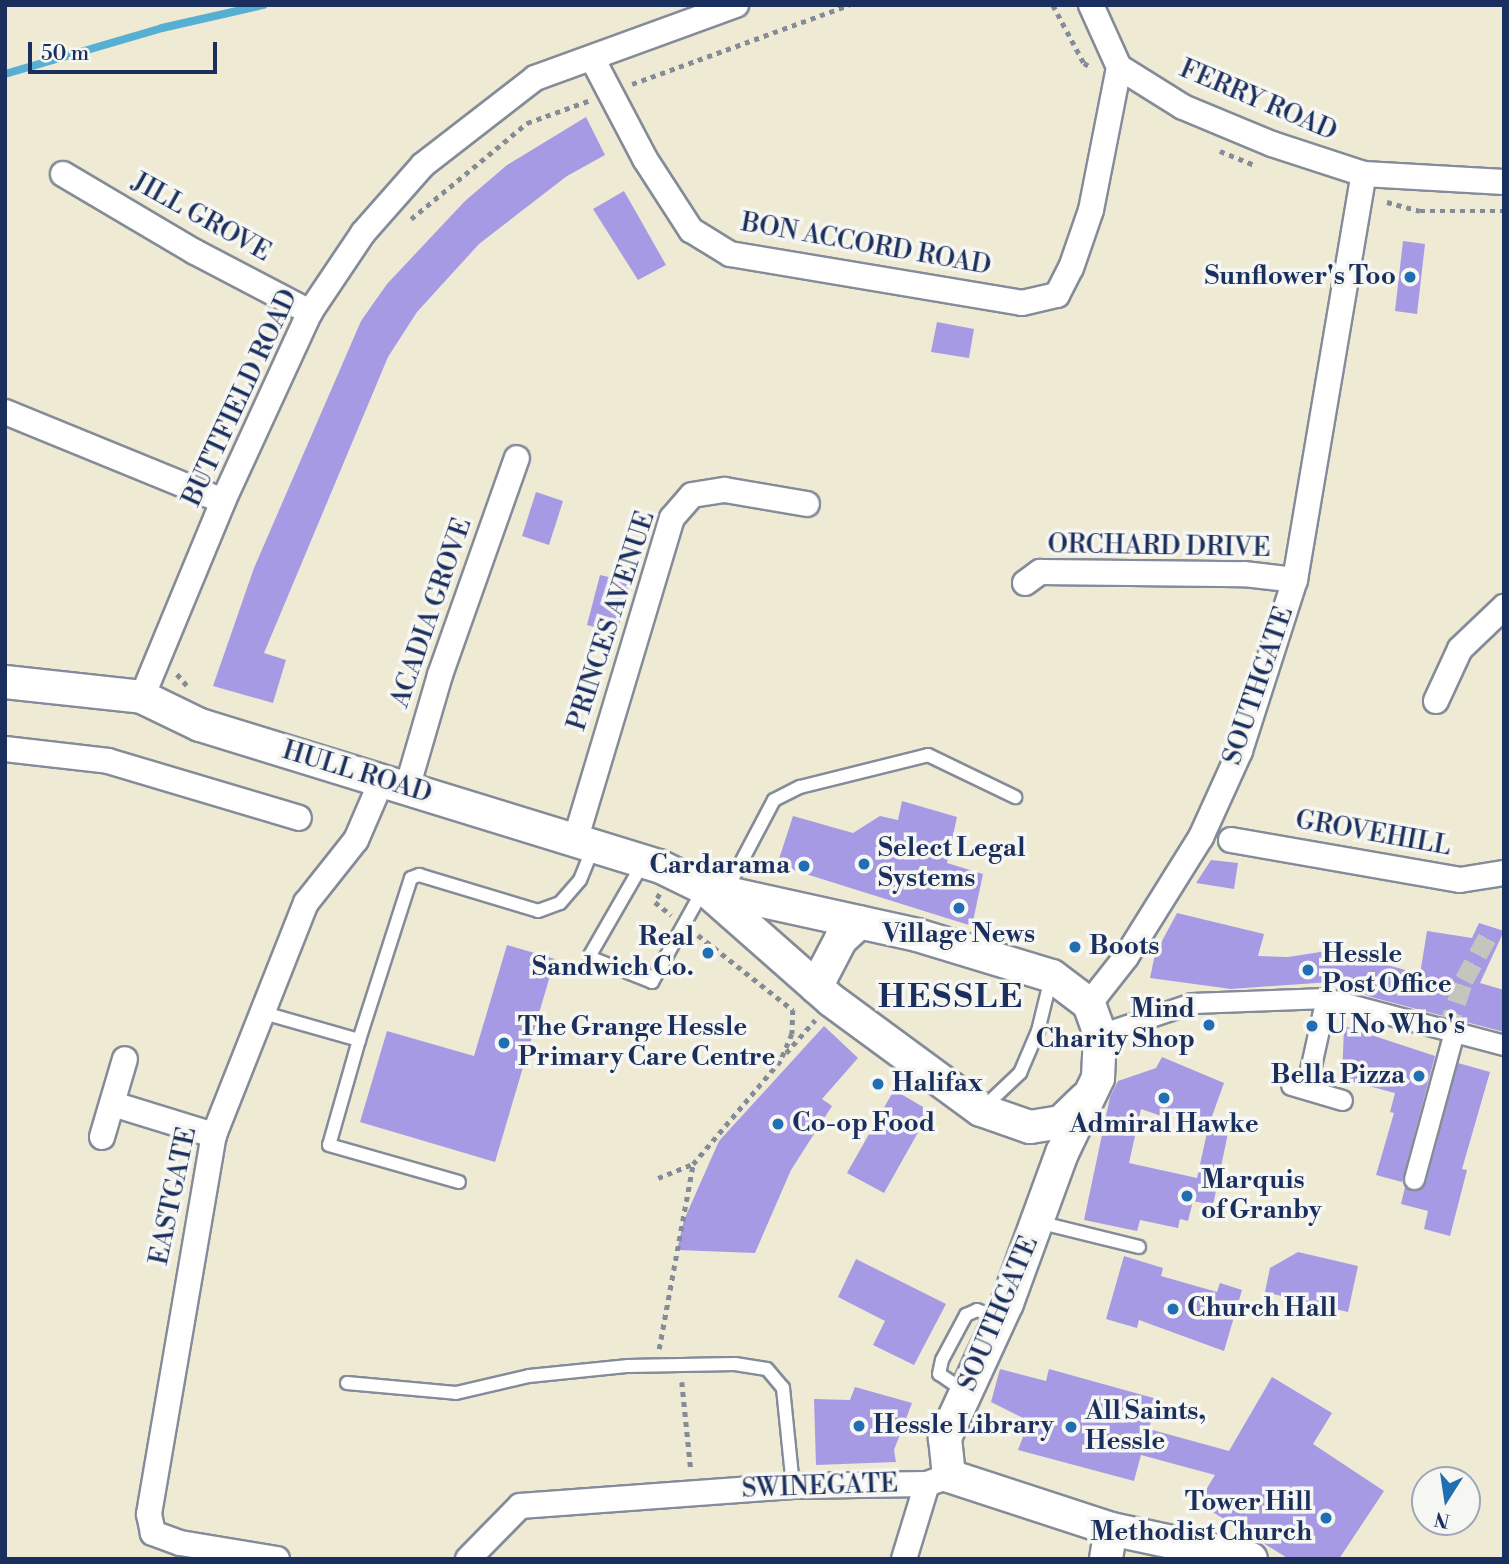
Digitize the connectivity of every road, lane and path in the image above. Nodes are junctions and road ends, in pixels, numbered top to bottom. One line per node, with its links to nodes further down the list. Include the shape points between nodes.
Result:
1 (736, 5): 3 (street, BUTTFIELD ROAD)
2 (1091, 5): 4 (street)
3 (592, 58): 4 (street, BON ACCORD ROAD, via 645,159 691,230 730,254 1022,303 1057,295 1091,210); 8 (street, BUTTFIELD ROAD, via 536,78 423,165 363,233)
4 (1119, 67): 6 (street, FERRY ROAD, via 1183,107 1272,144)
5 (63, 174): 8 (street, JILL GROVE, via 195,252)
6 (1364, 174): 7 (street, FERRY ROAD); 13 (street, SOUTHGATE)
7 (1504, 182)
8 (310, 312): 11 (street, BUTTFIELD ROAD)
9 (5, 412): 11 (street)
10 (517, 458): 20 (street, ACADIA GROVE, via 440,675)
11 (223, 501): 17 (street, BUTTFIELD ROAD)
12 (807, 504): 24 (street, PRINCES AVENUE, via 725,490 692,495 672,518)
13 (1295, 580): 14 (street, ORCHARD DRIVE, via 1244,574 1040,572); 32 (street, SOUTHGATE, via 1240,751 1201,837 1126,957)
14 (1025, 583)
15 (1504, 607): 18 (street, via 1460,649)
16 (5, 682): 17 (street, HULL ROAD)
17 (142, 696): 20 (street, HULL ROAD, via 200,725)
18 (1436, 701)
19 (5, 749): 22 (street, via 107,761)
20 (395, 784): 24 (street, HULL ROAD); 33 (street, EASTGATE, via 306,903)
21 (1015, 797): 27 (lane, via 928,755 800,787 774,800)
22 (299, 818)
23 (1231, 841): 26 (street, GROVEHILL, via 1461,880)
24 (584, 844): 25 (street, HULL ROAD); 36 (lane, via 580,880 559,904 538,911 419,874 411,878)
25 (643, 862): 27 (street, HULL ROAD); 27 (lane, via 589,957 652,982)
26 (1504, 873)
27 (715, 889): 28 (street); 30 (street)
28 (860, 922): 29 (street, via 1007,959); 30 (street, via 841,939)
29 (1052, 976): 32 (street); 42 (lane, via 1038,1031 1020,1073)
30 (824, 993): 42 (street); 47 (path, via 781,1060)
31 (1326, 998): 34 (street); 35 (street, via 1192,1003); 40 (street, via 1299,1087)
32 (1088, 1004): 35 (street, SOUTHGATE)
33 (264, 1013): 36 (lane); 44 (street, EASTGATE)
34 (1454, 1032): 37 (street); 49 (street)
35 (1100, 1034): 39 (street, SOUTHGATE, via 1098,1078)
36 (359, 1040): 50 (lane, via 329,1145)
37 (1504, 1045)
38 (125, 1059): 41 (street)
39 (1091, 1093): 43 (street, via 1061,1122); 46 (street, SOUTHGATE)
40 (1342, 1100)
41 (113, 1104): 44 (street); 45 (street)
42 (981, 1110): 43 (street)
43 (1030, 1127): 46 (street)
44 (214, 1135): 59 (street, EASTGATE, via 149,1514 153,1533 180,1543)
45 (102, 1137)
46 (1062, 1153): 51 (street, SOUTHGATE)
47 (693, 1164): 48 (path); 53 (path)
48 (658, 1178)
49 (1414, 1179)
50 (459, 1182)
51 (1038, 1222): 52 (lane); 55 (street, SOUTHGATE, via 945,1438)
52 (1139, 1247)
53 (658, 1365): 54 (lane, via 529,1376 456,1393); 56 (lane, via 767,1369 783,1388); 57 (path, via 657,1381 682,1381)
54 (347, 1383)
55 (938, 1480): 56 (street, SWINEGATE); 58 (street, SWINEGATE); 61 (street)
56 (793, 1486): 57 (street, SWINEGATE)
57 (693, 1492): 60 (street, SWINEGATE, via 520,1506)
58 (1109, 1544): 62 (street, SWINEGATE)
59 (276, 1559)
60 (468, 1559)
61 (904, 1559)
62 (1251, 1559)

